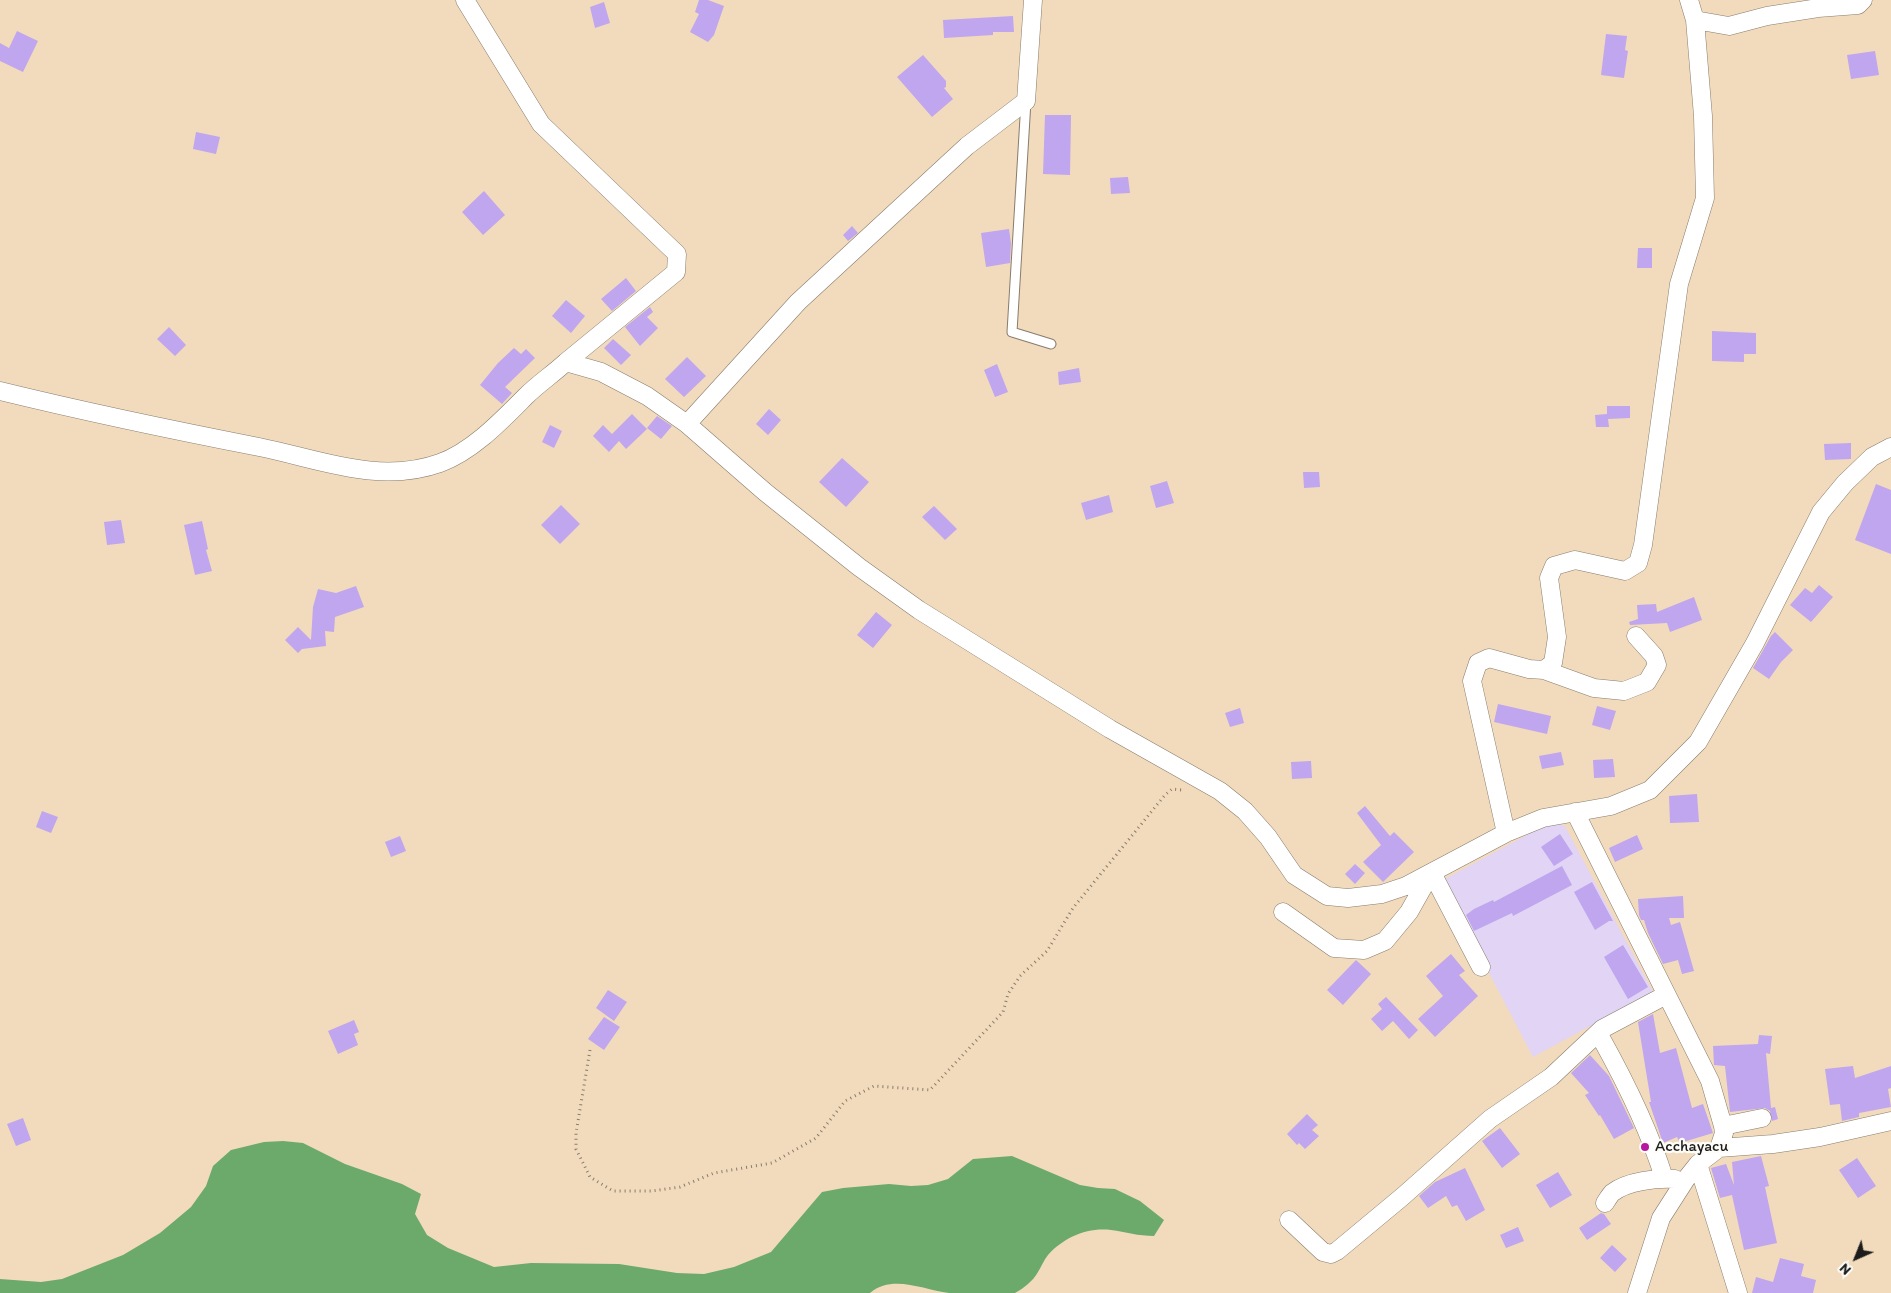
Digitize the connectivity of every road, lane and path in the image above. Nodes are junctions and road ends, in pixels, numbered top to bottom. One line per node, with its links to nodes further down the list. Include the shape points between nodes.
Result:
1 (466, 0): 8 (street, via 541,124 677,254 676,272)
2 (1033, 0): 6 (street)
3 (1689, 0): 5 (street)
4 (1863, 0): 5 (street, via 1858,5 1768,16 1729,26)
5 (1695, 20): 13 (street, via 1703,116 1705,198 1679,284 1643,545 1638,562 1625,571 1575,560 1554,566 1548,578 1557,637 1553,663)
6 (1026, 101): 7 (lane, via 1012,332); 10 (street, via 967,146 798,302)
7 (1051, 344)
8 (566, 362): 9 (street, via 488,433 461,452 441,463 405,472 336,467); 10 (street, via 602,372 647,396)
9 (0, 391)
10 (687, 424): 17 (street, via 765,492 919,610 1110,729 1220,791 1245,810 1294,875 1327,896 1348,898 1382,894)
11 (1891, 447): 15 (street, via 1872,457 1844,483 1821,512 1755,643 1698,742 1650,790 1611,806)
12 (1636, 636): 13 (street, via 1654,656 1657,665 1647,682 1624,691 1594,688)
13 (1544, 670): 16 (street, via 1489,658 1478,664 1472,681)
14 (1186, 791): 22 (path, via 1172,789 1164,794 1074,908 1047,951 1020,976 1008,994 1002,1012 930,1090 874,1086 845,1101 816,1138 772,1162 714,1173 680,1186 652,1191 613,1191 590,1177 576,1149)
15 (1576, 812): 16 (street, via 1543,818); 20 (street)
16 (1506, 833): 17 (street)
17 (1432, 873): 18 (street, via 1409,912 1385,941 1364,950 1334,948); 19 (street)
18 (1283, 912)
19 (1481, 968)
20 (1666, 995): 25 (street, via 1710,1081); 31 (street, via 1602,1029 1551,1077 1490,1119 1337,1251 1331,1254 1323,1252)
21 (1601, 1038): 28 (street, via 1626,1083 1655,1148)
22 (590, 1050)
23 (1762, 1118): 25 (street)
24 (1891, 1121): 26 (street, via 1792,1141)
25 (1724, 1126): 26 (street)
26 (1719, 1148): 27 (street)
27 (1698, 1164): 29 (street); 33 (street)
28 (1664, 1178): 29 (street); 30 (street, via 1637,1182 1612,1193)
29 (1686, 1179): 32 (street, via 1661,1218)
30 (1605, 1203)
31 (1289, 1220)
32 (1638, 1293)
33 (1738, 1293)

